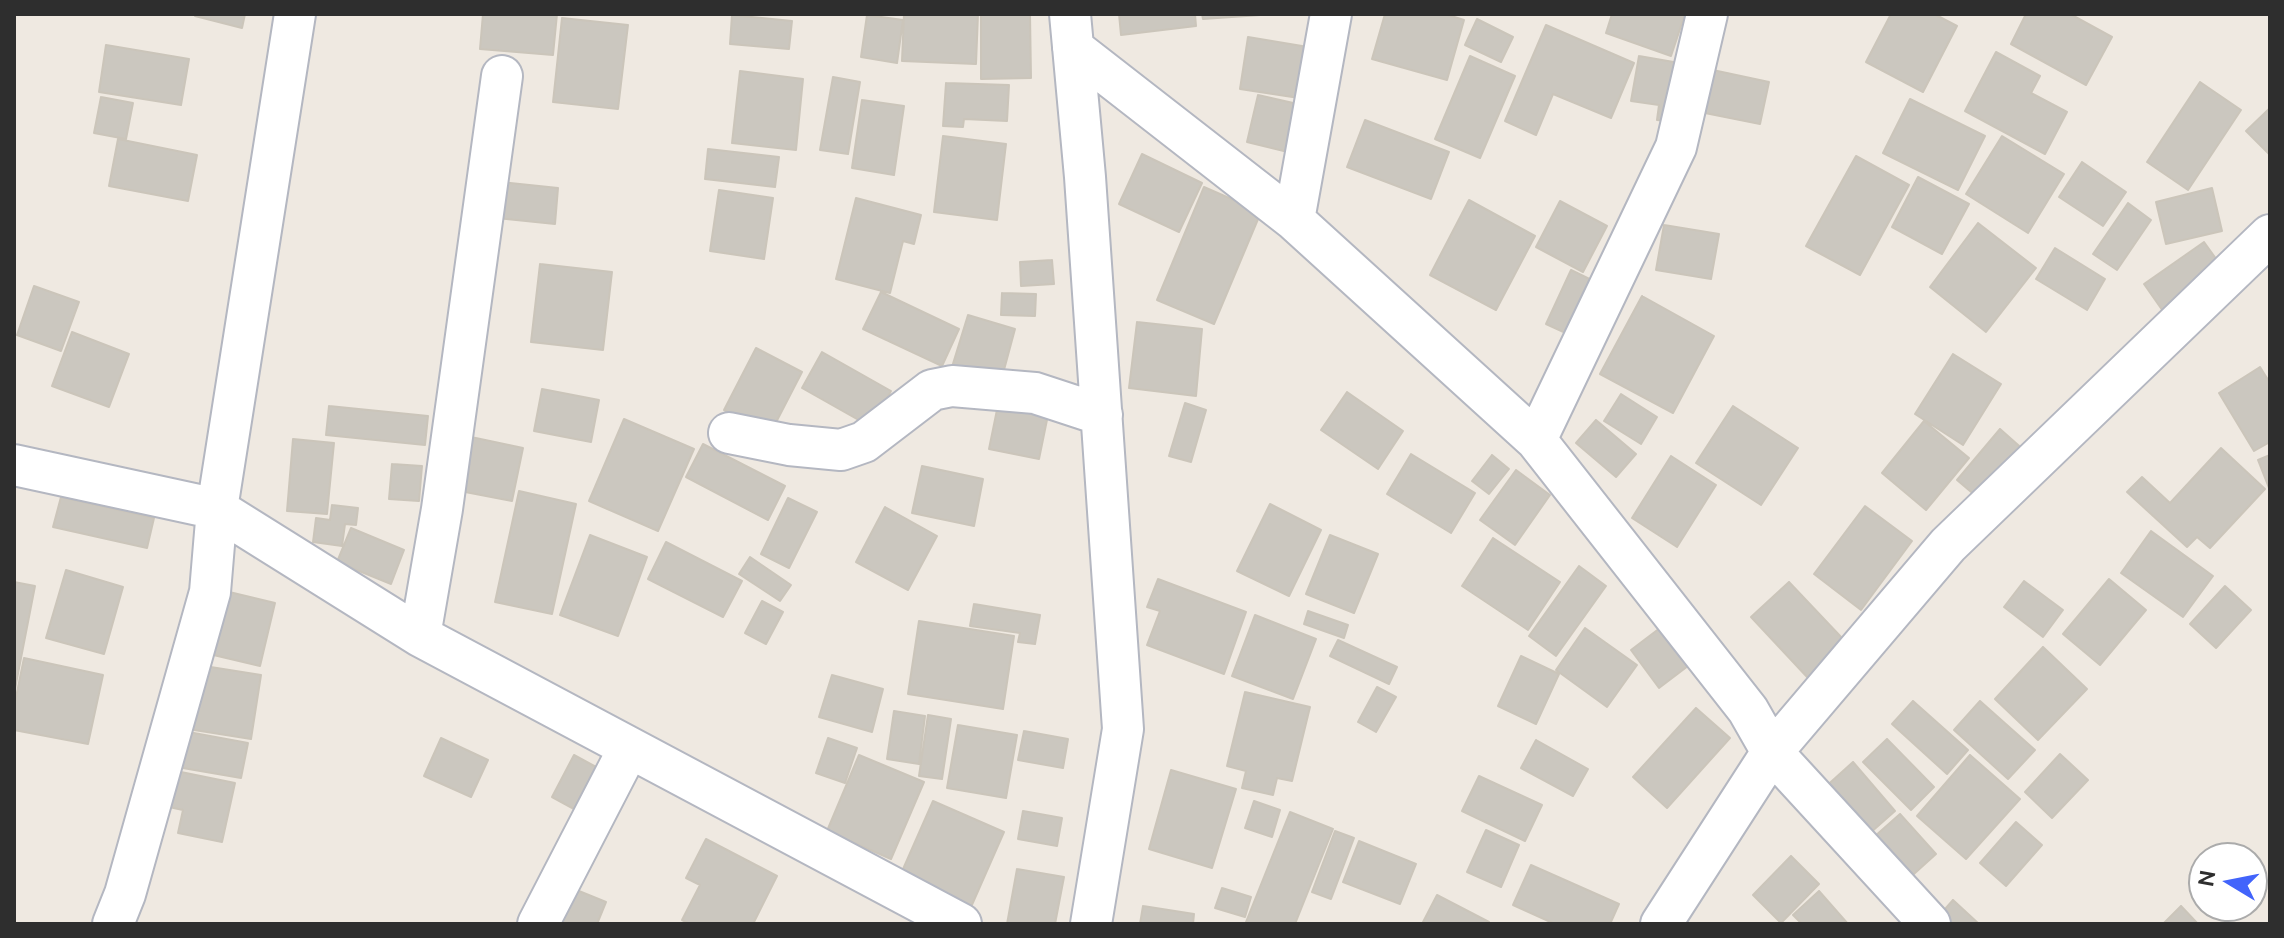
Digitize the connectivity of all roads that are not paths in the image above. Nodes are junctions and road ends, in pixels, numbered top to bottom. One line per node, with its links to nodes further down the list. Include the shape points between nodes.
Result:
1 (295, 14): 12 (street)
2 (1331, 14): 6 (street)
3 (1707, 14): 10 (street, via 1676,147)
4 (1071, 31): 6 (street); 8 (street)
5 (502, 76): 13 (street)
6 (1294, 220): 10 (street)
7 (2270, 235): 15 (street, via 1948,545)
8 (1102, 415): 9 (street, via 1035,393 952,386 932,390 864,442 841,450); 19 (street, via 1123,729)
9 (729, 433)
10 (1536, 440): 15 (street, via 1748,710)
11 (14, 465): 12 (street)
12 (217, 509): 13 (street); 16 (street, via 210,592)
13 (420, 636): 14 (street)
14 (629, 748): 17 (street); 18 (street)
15 (1772, 752): 20 (street); 21 (street)
16 (113, 924)
17 (538, 924)
18 (961, 924)
19 (1091, 924)
20 (1661, 924)
21 (1930, 924)

